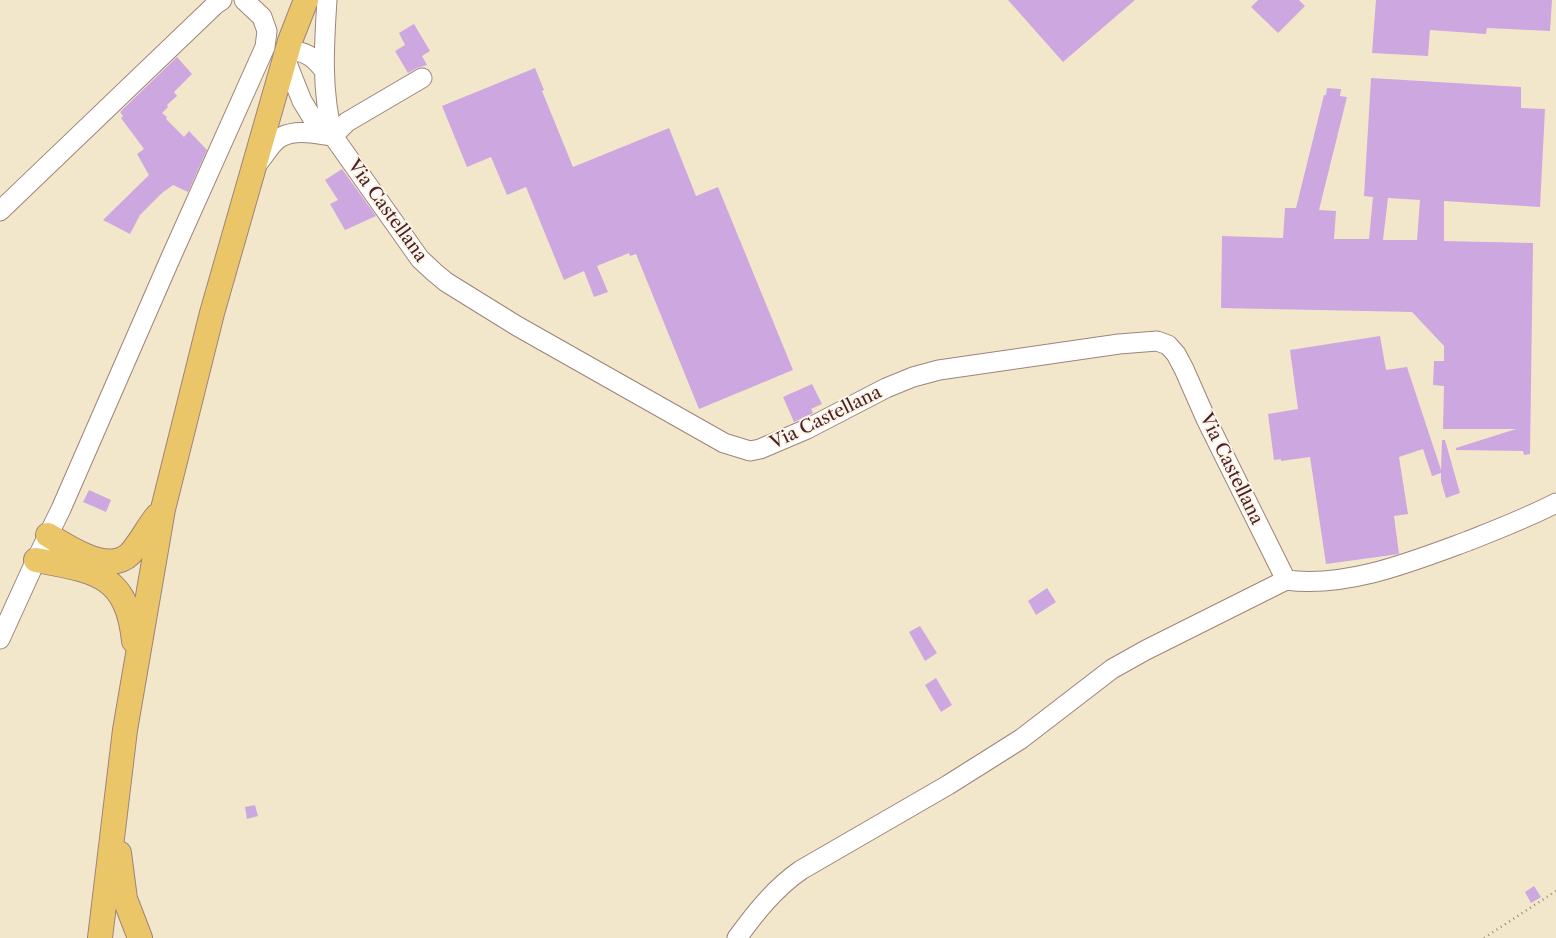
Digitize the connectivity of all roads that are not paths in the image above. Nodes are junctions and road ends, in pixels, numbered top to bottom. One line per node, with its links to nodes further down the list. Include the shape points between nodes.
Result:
1 (222, 0): 10 (street)
2 (244, 0): 13 (street, via 262,17 267,30 265,47)
3 (306, 0): 5 (main road)
4 (327, 0): 6 (street, Via Castellana)
5 (285, 58): 6 (street, via 296,51 305,53); 8 (street, Via Castellana, via 309,113); 9 (main road)
6 (323, 69): 8 (street, Via Castellana)
7 (422, 78): 8 (street, via 348,122)
8 (333, 136): 9 (street, via 306,132 281,137); 15 (street, Via Castellana, via 420,259 446,282 653,404 739,449 760,450 886,388 939,370 1119,344 1157,341 1168,345 1184,369)
9 (253, 169): 12 (main road, via 212,313)
10 (0, 211)
11 (1556, 503): 15 (street, via 1529,517 1438,552 1371,573 1321,581)
12 (163, 509): 13 (main road, via 142,540 128,556 119,560 92,559); 17 (main road)
13 (48, 535): 14 (street)
14 (36, 560): 16 (street); 17 (main road, via 97,574 116,588 128,609)
15 (1286, 580): 21 (street, via 1112,669 1021,739 801,870 775,891)
16 (0, 640)
17 (136, 660): 18 (main road)
18 (114, 809): 19 (main road); 20 (main road, via 125,899)
19 (100, 938)
20 (140, 938)
21 (737, 938)

